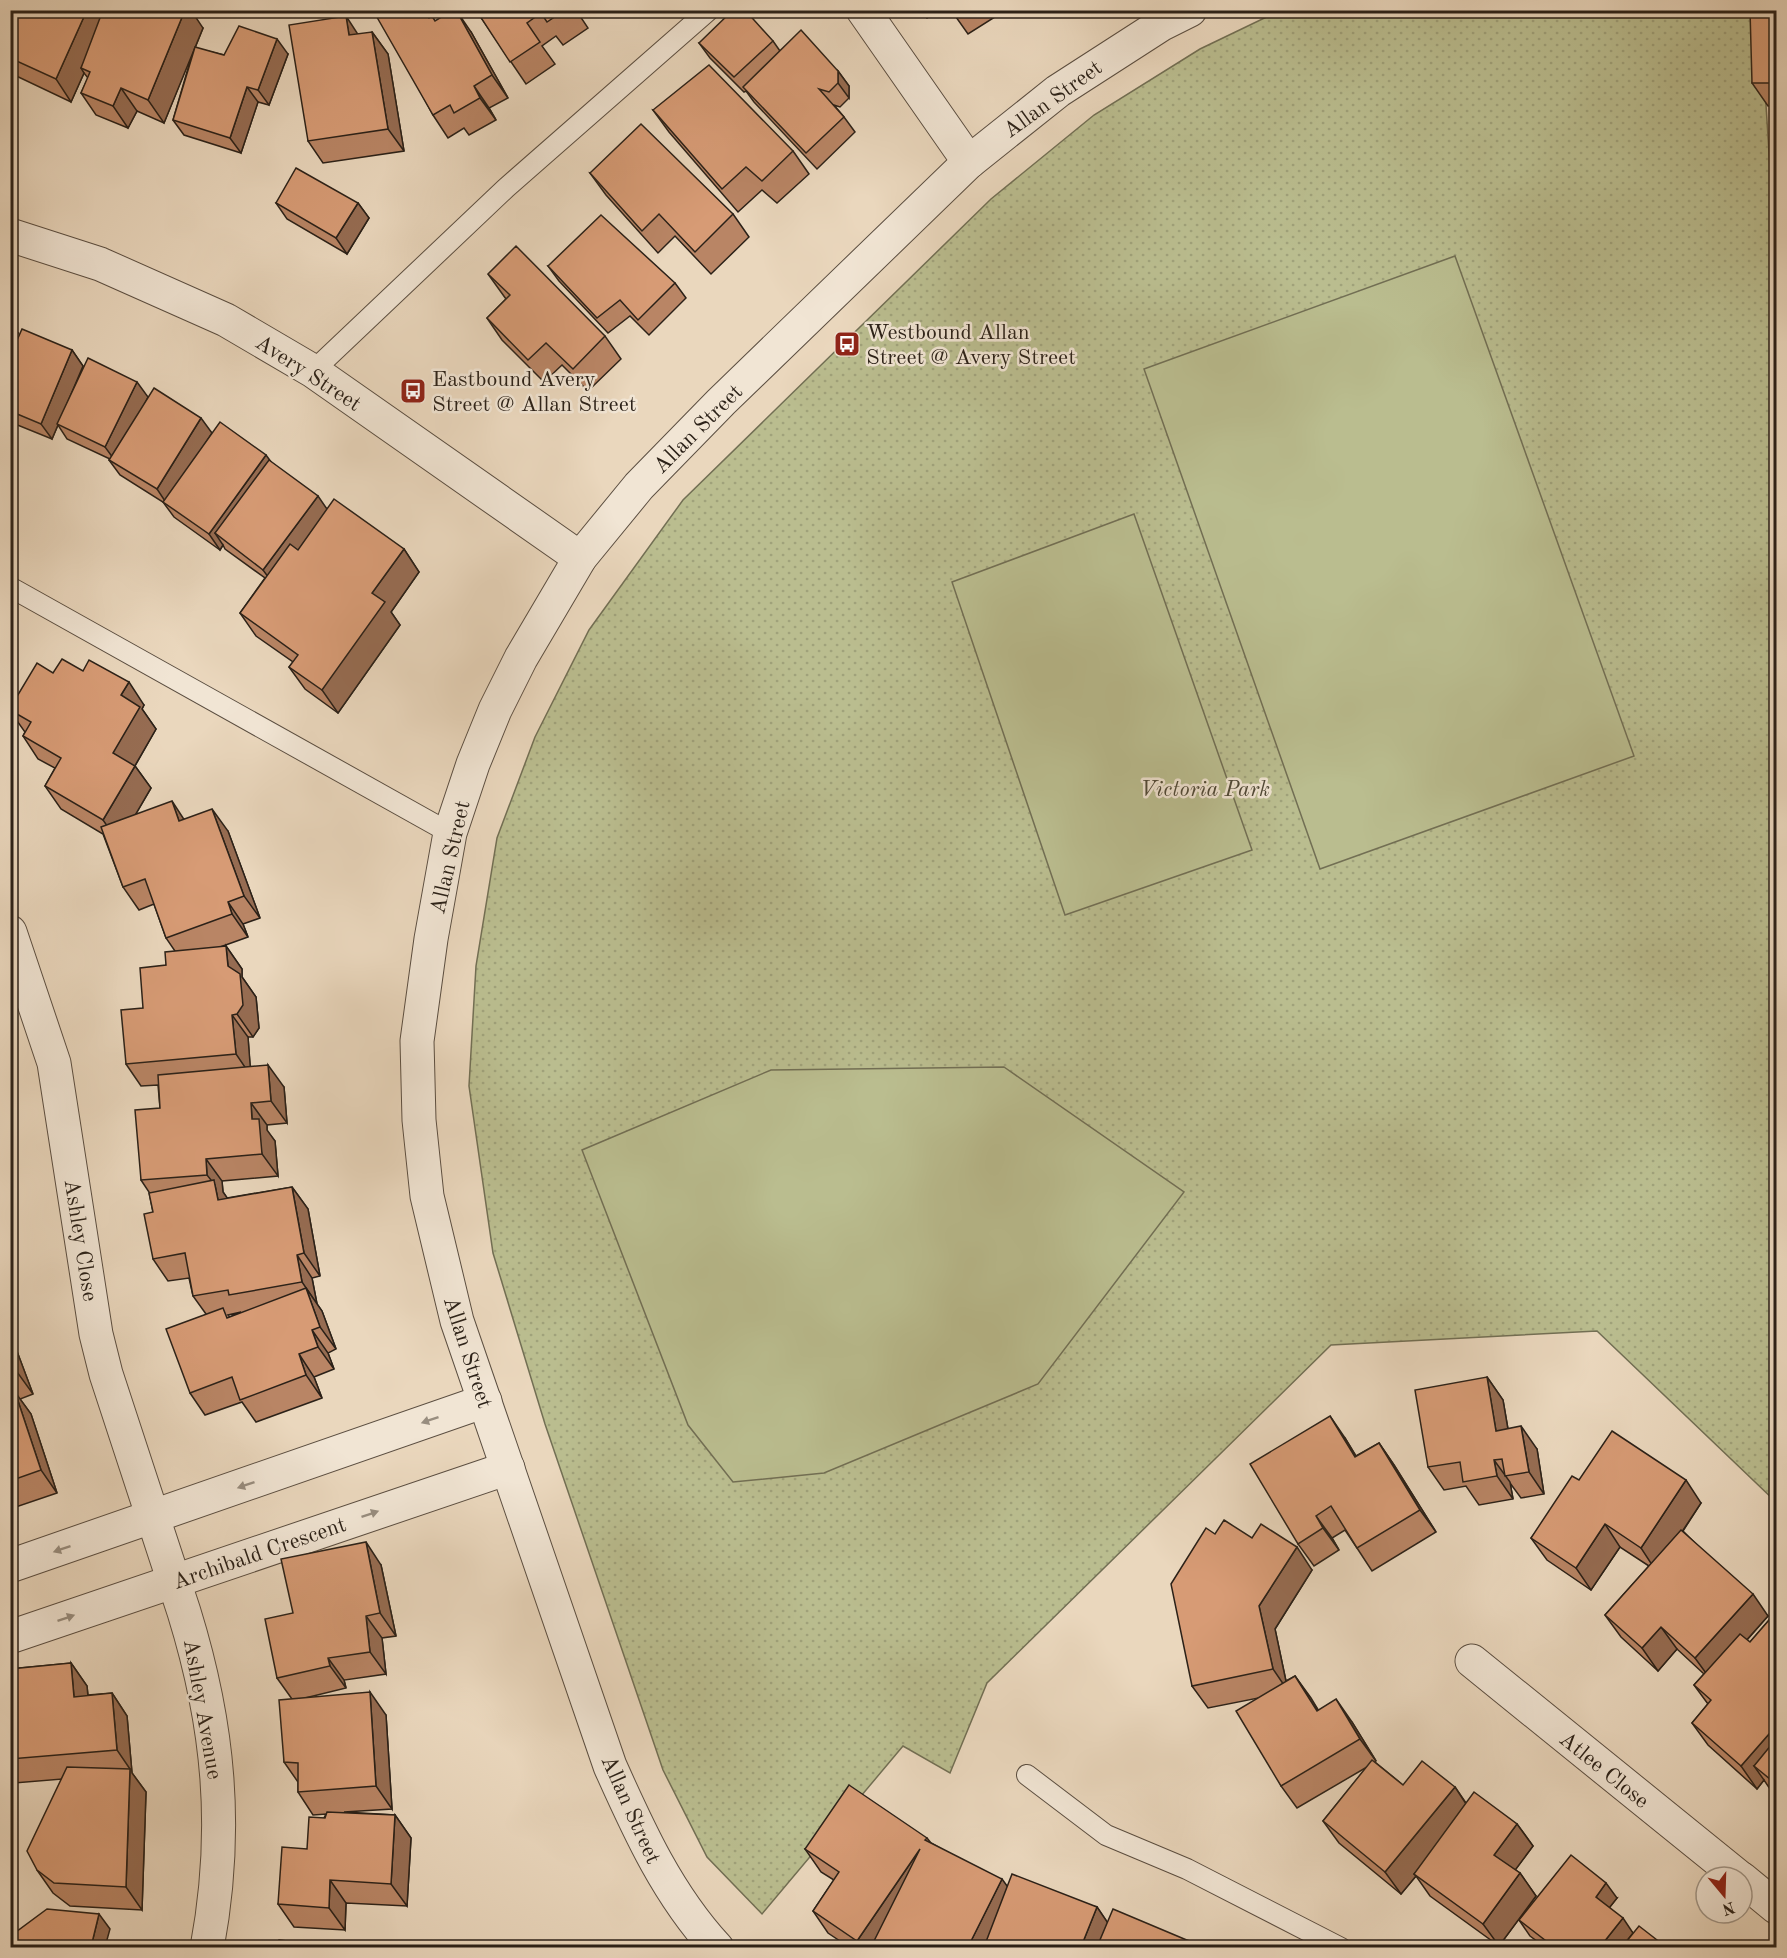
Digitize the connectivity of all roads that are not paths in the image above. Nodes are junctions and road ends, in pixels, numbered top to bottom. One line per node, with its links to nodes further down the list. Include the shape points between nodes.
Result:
1 (709, 10): 6 (lane, via 506,188)
2 (863, 10): 4 (street)
3 (1190, 10): 4 (street, Allan Street, via 1058,91)
4 (969, 162): 7 (street, Allan Street, via 712,411 639,486)
5 (10, 235): 6 (street, Avery Street, via 100,264 226,320)
6 (313, 371): 7 (street, Avery Street)
7 (580, 558): 9 (street, Allan Street, via 495,710)
8 (10, 587): 9 (lane)
9 (450, 833): 11 (street, Allan Street, via 417,1041 419,1120 427,1196 441,1259 457,1321)
10 (10, 932): 13 (street, Ashley Close, via 54,1063 96,1334)
11 (485, 1401): 12 (street, Allan Street); 13 (street, one-way to 13)
12 (508, 1468): 15 (street, Archibald Crescent, one-way to 12); 23 (street, Allan Street, via 610,1766 667,1883)
13 (157, 1532): 14 (street, one-way to 14); 15 (street, Ashley Avenue)
14 (10, 1566)
15 (174, 1581): 16 (street, Archibald Crescent, one-way to 15); 22 (street, Ashley Avenue, via 207,1698 219,1784 220,1835)
16 (10, 1637)
17 (1472, 1661): 19 (street, Atlee Close)
18 (1028, 1775): 24 (lane, via 1106,1835 1187,1869)
19 (1724, 1865)
20 (1754, 1889): 21 (street, Atlee Close)
21 (1776, 1907)
22 (207, 1947)
23 (717, 1947)
24 (1341, 1947)

